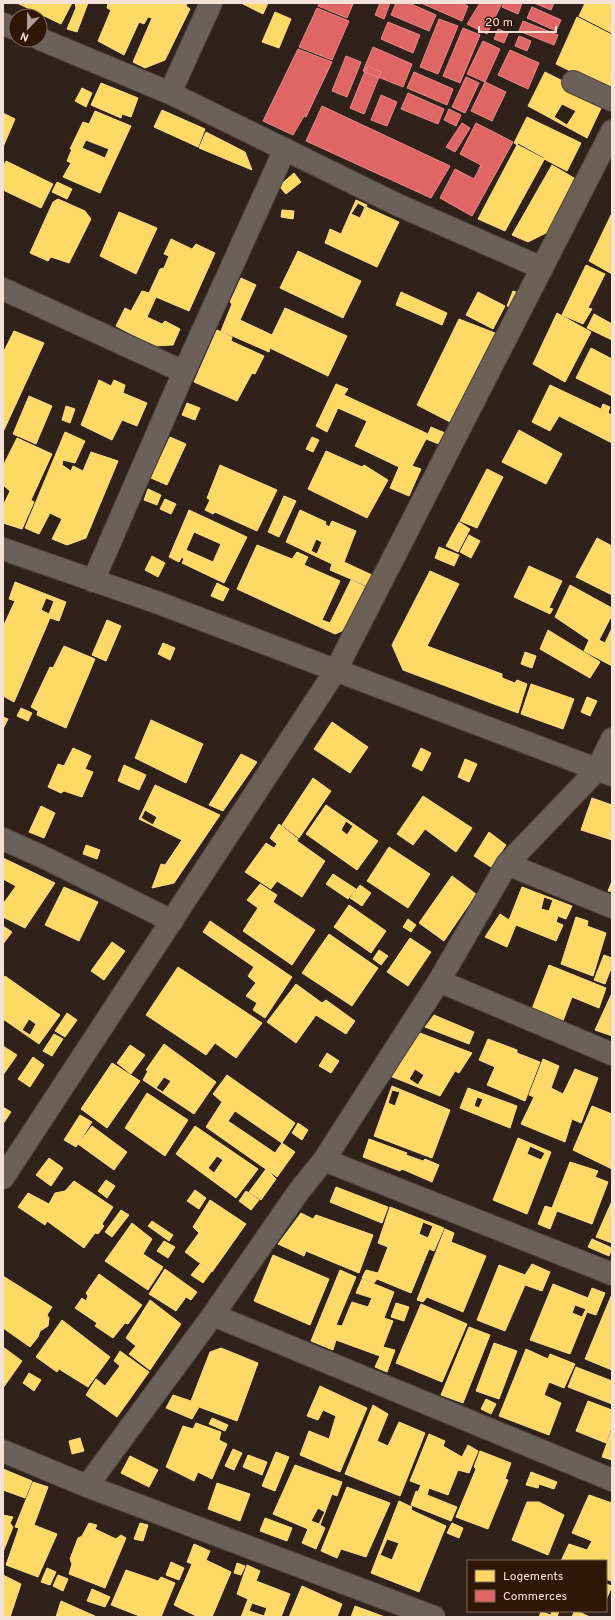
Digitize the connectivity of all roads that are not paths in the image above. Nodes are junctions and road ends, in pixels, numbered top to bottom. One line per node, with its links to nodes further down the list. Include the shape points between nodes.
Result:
1 (211, 3): 4 (street)
2 (48, 42): 4 (street)
3 (573, 82): 5 (street)
4 (170, 92): 7 (street)
5 (612, 100)
6 (612, 131): 8 (street)
7 (285, 149): 8 (street, via 398,205); 10 (street)
8 (542, 268): 13 (street)
9 (3, 289): 10 (street)
10 (184, 372): 12 (street)
11 (3, 549): 12 (street)
12 (93, 581): 13 (street)
13 (336, 670): 15 (street); 19 (street)
14 (612, 739): 15 (street)
15 (605, 772): 17 (street)
16 (3, 839): 19 (street)
17 (507, 864): 18 (street); 20 (street)
18 (612, 907)
19 (172, 921): 23 (street)
20 (438, 981): 21 (street); 22 (street)
21 (612, 1054)
22 (324, 1160): 24 (street); 25 (street, via 298,1192)
23 (3, 1178)
24 (612, 1274)
25 (212, 1315): 27 (street); 28 (street)
26 (3, 1452): 28 (street)
27 (612, 1480)
28 (87, 1486): 29 (street)
29 (434, 1617)

